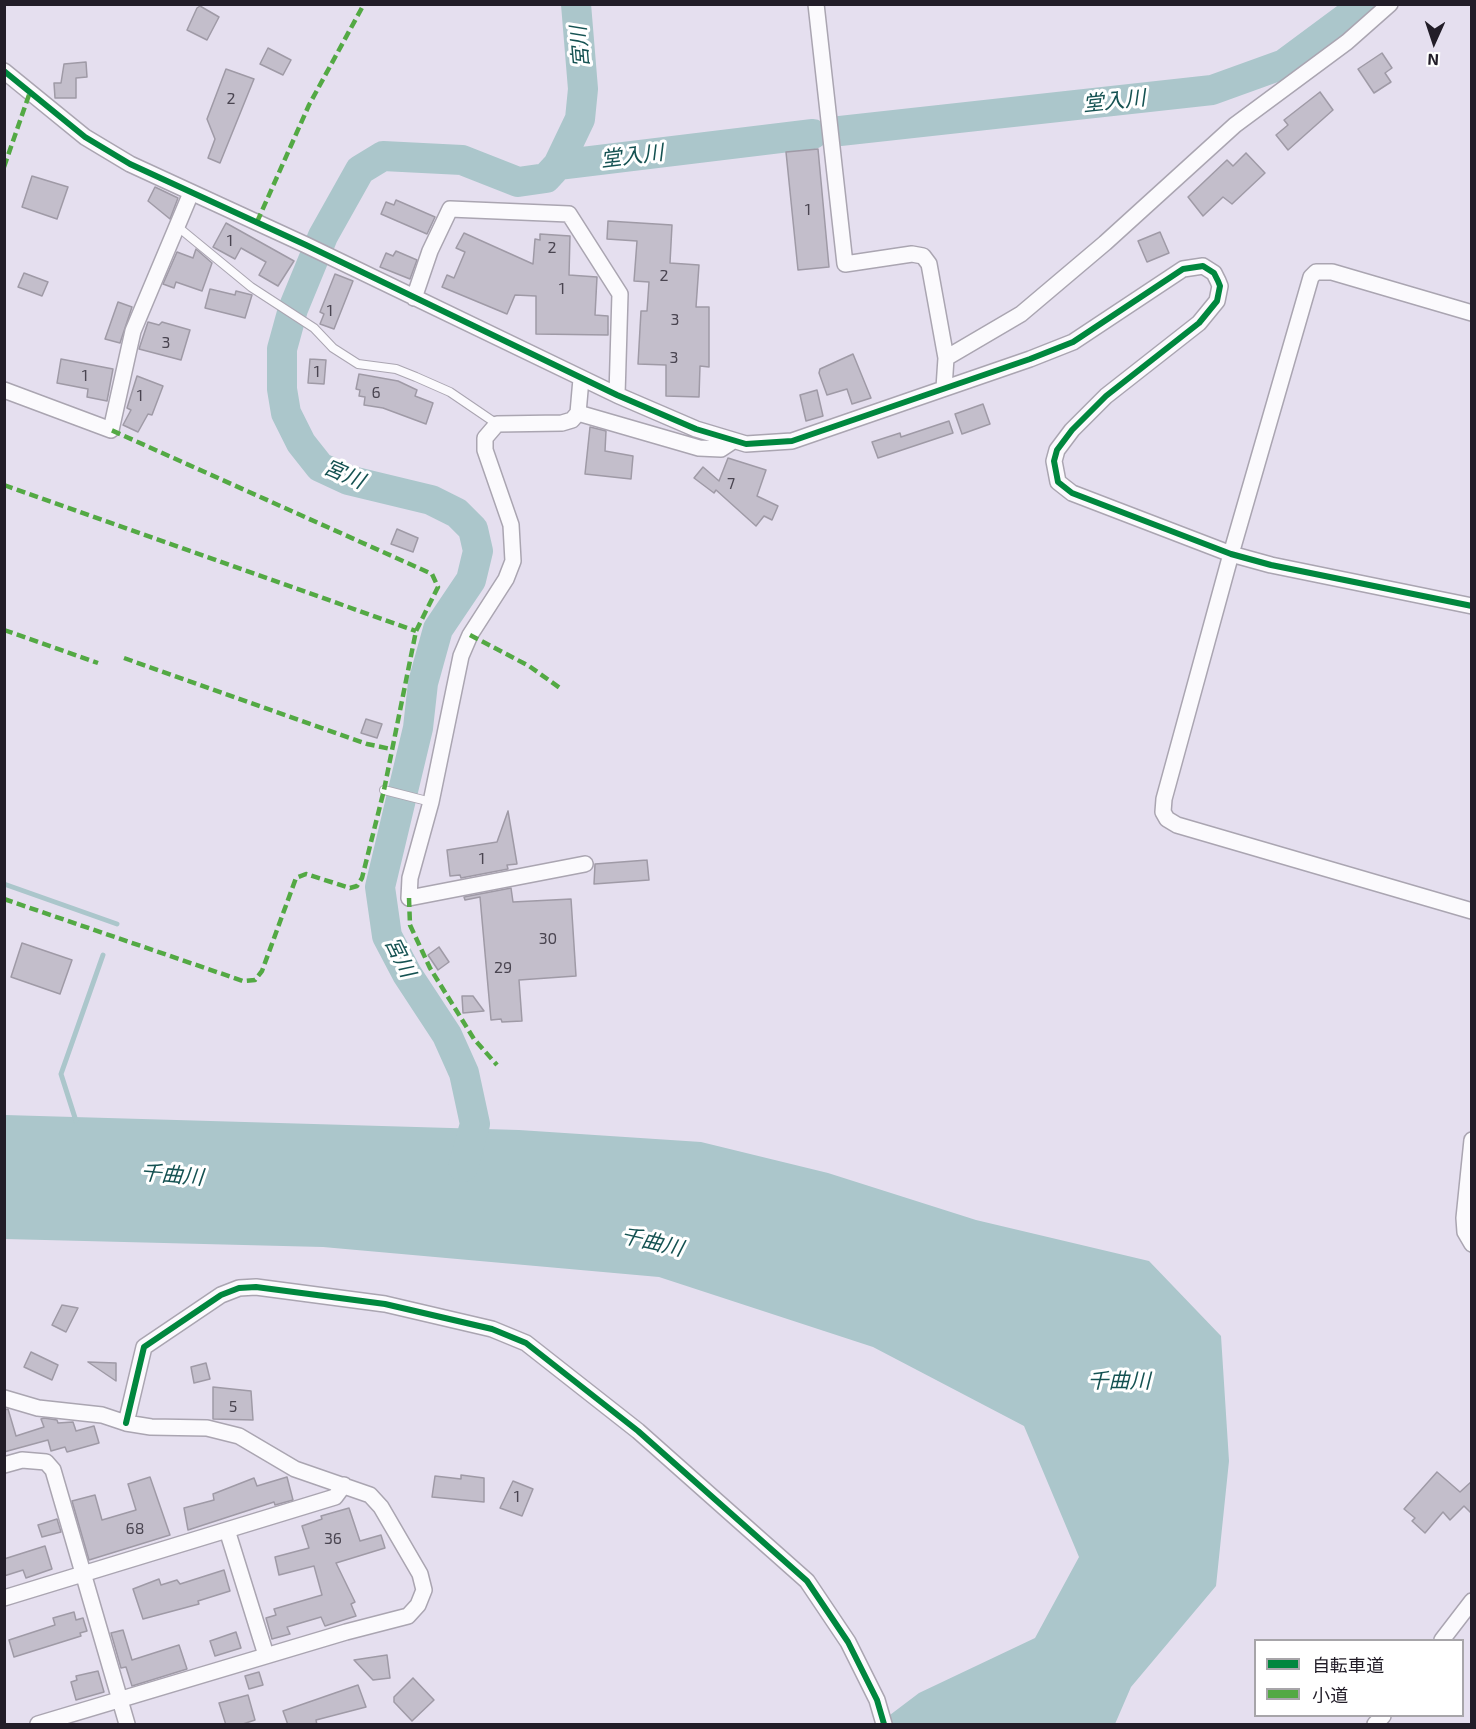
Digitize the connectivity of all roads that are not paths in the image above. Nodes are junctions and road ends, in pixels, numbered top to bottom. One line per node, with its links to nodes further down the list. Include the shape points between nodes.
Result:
1 (816, 4): 8 (street, via 845,264 912,254 923,256 929,264)
2 (1390, 4): 8 (street, via 1347,42 1235,125 1021,314)
3 (4, 71): 4 (street, via 85,137 129,164)
4 (191, 193): 5 (street); 6 (street)
5 (178, 227): 11 (street, via 133,331 111,430); 14 (lane, via 358,364 396,369 416,377 450,392)
6 (414, 298): 9 (street); 12 (street, via 450,209 568,214 620,294)
7 (1472, 313): 16 (street, via 1332,272 1316,272 1307,288)
8 (946, 358): 10 (street)
9 (581, 379): 12 (street); 13 (street)
10 (944, 388): 15 (street, via 792,441); 16 (street, via 1073,342 1183,269 1209,269 1220,286 1217,301 1199,322 1088,412 1057,450 1054,473 1058,482 1072,493)
11 (4, 390)
12 (617, 395): 15 (street)
13 (578, 413): 14 (street, via 562,423); 15 (street, via 699,448 721,449)
14 (497, 424): 19 (street, via 485,438 485,450 511,525 513,561 460,656)
15 (733, 441)
16 (1231, 554): 17 (street); 21 (street, via 1164,799 1167,819)
17 (1472, 606)
18 (387, 791): 19 (lane)
19 (431, 802): 20 (street, via 410,878 409,898)
20 (585, 864)
21 (1472, 911)
22 (1472, 1140): 23 (street, via 1464,1218 1465,1232)
23 (1472, 1244)
24 (4, 1398): 25 (street, via 38,1408 102,1415)
25 (126, 1423): 27 (street, via 207,1428 239,1436 295,1469); 37 (street, via 144,1347 221,1295 239,1288 385,1304 492,1329 526,1343 638,1431 807,1581 848,1642 877,1700)
26 (4, 1465): 29 (street, via 22,1460 46,1462 52,1470)
27 (344, 1485): 28 (street, via 335,1497); 33 (street, via 370,1495 381,1507 420,1574 424,1590 418,1605 408,1616)
28 (227, 1530): 29 (street); 33 (street)
29 (83, 1574): 30 (street); 34 (street)
30 (4, 1598)
31 (1472, 1601): 32 (street)
32 (1444, 1639)
33 (266, 1655): 34 (street)
34 (120, 1700): 35 (street); 36 (street)
35 (38, 1725)
36 (127, 1725)
37 (884, 1725)

